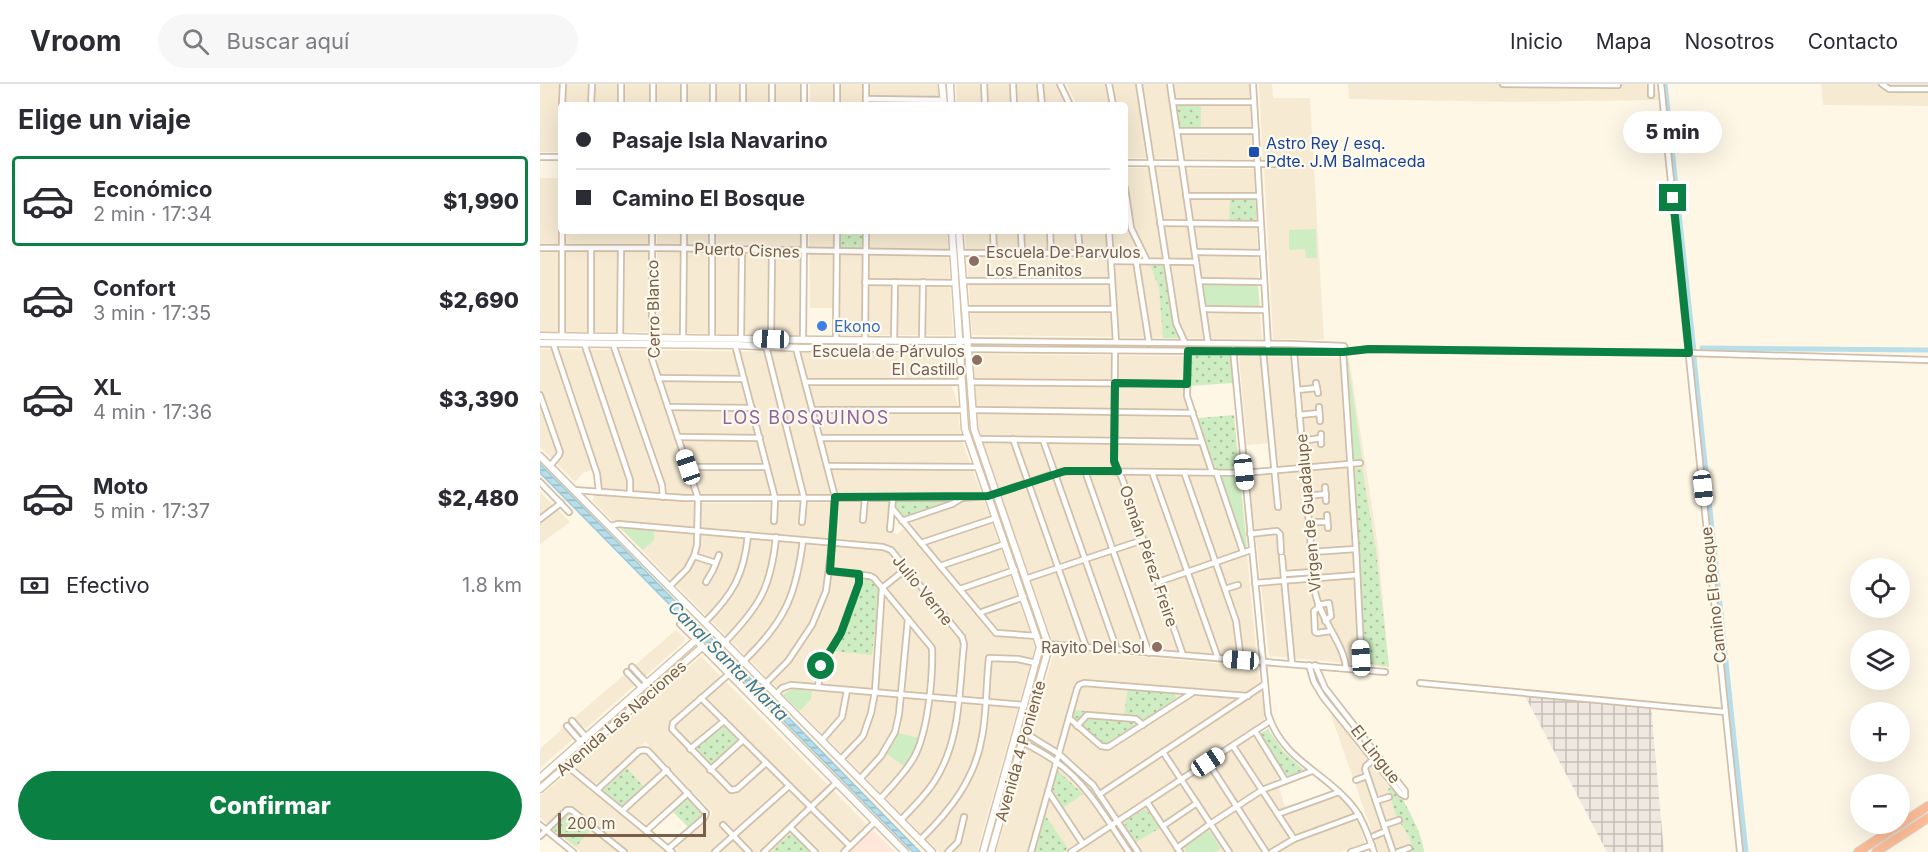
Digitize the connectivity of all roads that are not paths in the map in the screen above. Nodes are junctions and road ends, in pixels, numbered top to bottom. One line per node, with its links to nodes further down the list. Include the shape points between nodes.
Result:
1 (563, 84): 31 (street)
2 (592, 84): 32 (street)
3 (621, 84): 33 (street)
4 (653, 84): 34 (street)
5 (684, 84): 35 (street)
6 (713, 84): 36 (street)
7 (743, 84): 37 (street)
8 (772, 84): 38 (street)
9 (804, 84): 39 (street)
10 (837, 84): 40 (street)
11 (866, 84): 41 (street)
12 (942, 84): 42 (street)
13 (950, 84): 43 (street)
14 (984, 84): 44 (street)
15 (1013, 84): 45 (street)
16 (1040, 84): 46 (street)
17 (1060, 84): 47 (street)
18 (1109, 84): 48 (street)
19 (1139, 84): 56 (street)
20 (1170, 84): 49 (street)
21 (1253, 84): 50 (street)
22 (1503, 84): 23 (street)
23 (1566, 84): 27 (street)
24 (1651, 84): 30 (street)
25 (1661, 84): 152 (street, Camino El Bosque)
26 (1882, 84): 29 (street, via 1889,89)
27 (1618, 85): 28 (street)
28 (1625, 86)
29 (1928, 89)
30 (1651, 94)
31 (562, 102)
32 (591, 102)
33 (621, 102)
34 (653, 102)
35 (684, 102)
36 (713, 102)
37 (743, 102)
38 (772, 102)
39 (804, 102)
40 (837, 102)
41 (866, 102)
42 (944, 102)
43 (951, 102)
44 (985, 102)
45 (1014, 102)
46 (1042, 102)
47 (1069, 102)
48 (1112, 102)
49 (1173, 102): 50 (street); 51 (street)
50 (1254, 102): 52 (street)
51 (1177, 130): 52 (street); 57 (street)
52 (1256, 131): 58 (street)
53 (540, 157): 54 (street)
54 (558, 157)
55 (1128, 163): 56 (street)
56 (1151, 163): 57 (street); 63 (street)
57 (1182, 163): 58 (street); 60 (street)
58 (1257, 164): 59 (street); 61 (street)
59 (1275, 164)
60 (1186, 196): 61 (street); 64 (street)
61 (1259, 196): 65 (street)
62 (1128, 208): 103 (street, via 1131,228)
63 (1160, 223): 64 (street); 104 (street)
64 (1190, 224): 65 (street); 91 (street)
65 (1261, 224): 99 (street)
66 (562, 234): 81 (street)
67 (652, 234): 84 (street, Cerro Blanco)
68 (684, 234): 85 (street)
69 (712, 234): 86 (street)
70 (804, 234): 89 (street)
71 (837, 234): 90 (street)
72 (866, 234): 92 (street)
73 (952, 234): 100 (street, Avenida 4 Poniente)
74 (959, 234): 93 (street, Avenida 4 Poniente)
75 (993, 234): 94 (street)
76 (1021, 234): 95 (street)
77 (1050, 234): 96 (street)
78 (1078, 234): 97 (street)
79 (1109, 234): 98 (street)
80 (540, 248): 81 (street, Puerto Cisnes)
81 (562, 248): 82 (street, Puerto Cisnes); 119 (street)
82 (591, 248): 83 (street, Puerto Cisnes); 120 (street)
83 (621, 248): 84 (street, Puerto Cisnes); 121 (street)
84 (652, 248): 85 (street, Puerto Cisnes); 128 (street, Cerro Blanco)
85 (684, 249): 86 (street, Puerto Cisnes); 122 (street)
86 (712, 249): 87 (street, Puerto Cisnes); 123 (street)
87 (742, 250): 88 (street, Puerto Cisnes); 124 (street)
88 (772, 251): 89 (street, Puerto Cisnes); 125 (street)
89 (804, 252): 90 (street, Puerto Cisnes); 126 (street)
90 (837, 252): 92 (street, Puerto Cisnes); 127 (street)
91 (1195, 252): 99 (street); 105 (street)
92 (866, 253): 100 (street, Puerto Cisnes); 109 (street)
93 (961, 253): 94 (street); 106 (street, Avenida 4 Poniente)
94 (994, 253): 95 (street)
95 (1022, 253): 96 (street)
96 (1051, 253): 97 (street)
97 (1080, 253): 98 (street)
98 (1111, 253): 101 (street)
99 (1263, 253): 112 (street)
100 (953, 254): 113 (street, Avenida 4 Poniente)
101 (1111, 261): 102 (street); 107 (street)
102 (1136, 261): 103 (street); 136 (street)
103 (1147, 261): 104 (street)
104 (1166, 261): 105 (street); 137 (street, via 1176,323)
105 (1196, 262): 108 (street)
106 (963, 281): 107 (street); 114 (street, Avenida 4 Poniente)
107 (1112, 281): 115 (street)
108 (1199, 281): 112 (street); 116 (street)
109 (866, 282): 110 (street); 129 (street)
110 (895, 282): 111 (street); 130 (street)
111 (923, 282): 113 (street); 131 (street)
112 (1264, 282): 117 (street)
113 (955, 283): 143 (street, Avenida 4 Poniente)
114 (964, 309): 115 (street); 143 (street, Avenida 4 Poniente)
115 (1114, 309): 132 (street)
116 (1203, 309): 117 (street); 138 (street)
117 (1266, 310): 141 (street)
118 (540, 336): 119 (street)
119 (562, 337): 120 (street)
120 (591, 337): 121 (street)
121 (621, 337): 128 (street)
122 (683, 338): 123 (street); 128 (street)
123 (712, 338): 124 (street)
124 (741, 338): 125 (street)
125 (771, 339): 126 (street)
126 (803, 340): 127 (street)
127 (836, 340): 129 (street)
128 (651, 341): 139 (street); 142 (street); 154 (street, Cerro Blanco, via 651,359)
129 (865, 341): 130 (street)
130 (894, 341): 131 (street)
131 (922, 341): 143 (street)
132 (1116, 342): 136 (street); 143 (street)
133 (540, 343): 134 (street)
134 (553, 343): 135 (street); 207 (street, via 597,474)
135 (584, 343): 139 (street); 208 (street, via 630,480)
136 (1149, 343): 137 (street)
137 (1185, 343): 138 (street)
138 (1208, 343): 140 (street)
139 (613, 344): 213 (street)
140 (1233, 344): 141 (street); 148 (street)
141 (1268, 344): 149 (street); 151 (street, via 1339,345 1344,346)
142 (735, 345): 144 (street); 155 (street)
143 (963, 345): 145 (street); 146 (street); 156 (street, Avenida 4 Poniente); 158 (street, Avenida 4 Poniente)
144 (766, 346): 145 (street); 217 (street)
145 (796, 348): 157 (street)
146 (1115, 350): 147 (street); 159 (street, Osmán Pérez Freire)
147 (1188, 351): 148 (street); 160 (street)
148 (1234, 351): 149 (street); 201 (street)
149 (1266, 351): 150 (street); 195 (street)
150 (1294, 351): 151 (street); 162 (street, Virgen de Guadalupe)
151 (1343, 352): 152 (street, via 1369,349); 188 (street)
152 (1689, 353): 153 (street); 330 (street, Camino El Bosque)
153 (1928, 360)
154 (658, 378): 155 (street); 164 (street, Cerro Blanco)
155 (744, 379): 166 (street)
156 (962, 381): 157 (street); 168 (street, Avenida 4 Poniente)
157 (805, 382): 167 (street)
158 (970, 382): 159 (street); 169 (street, Avenida 4 Poniente)
159 (1115, 383): 160 (street); 170 (street, Osmán Pérez Freire)
160 (1187, 384): 171 (street)
161 (1317, 388): 162 (street)
162 (1297, 390): 173 (street, Virgen de Guadalupe)
163 (540, 395): 189 (street, via 560,452)
164 (668, 407): 166 (street); 175 (street, Cerro Blanco)
165 (1318, 407): 172 (street)
166 (752, 408): 176 (street)
167 (812, 410): 168 (street); 177 (street)
168 (963, 410): 178 (street, Avenida 4 Poniente)
169 (972, 410): 170 (street); 180 (street, Avenida 4 Poniente)
170 (1114, 412): 171 (street); 183 (street, Osmán Pérez Freire)
171 (1192, 412): 185 (street)
172 (1319, 413): 173 (street); 174 (street)
173 (1299, 415): 184 (street, Virgen de Guadalupe)
174 (1320, 421)
175 (678, 437): 176 (street); 191 (street, Cerro Blanco)
176 (760, 438): 192 (street)
177 (820, 438): 178 (street); 190 (street)
178 (968, 438): 193 (street, Avenida 4 Poniente)
179 (1321, 438): 184 (street)
180 (977, 439): 181 (street); 209 (street, Avenida 4 Poniente)
181 (1013, 439): 182 (street); 204 (street)
182 (1043, 440): 183 (street); 202 (street)
183 (1114, 441): 185 (street); 197 (street, Osmán Pérez Freire)
184 (1302, 441): 194 (street, Virgen de Guadalupe)
185 (1202, 442): 200 (street)
186 (540, 456): 189 (street)
187 (1360, 463): 188 (street)
188 (1350, 464): 194 (street); 248 (street)
189 (550, 466): 206 (street)
190 (827, 466): 193 (street); 214 (street)
191 (688, 467): 192 (street); 215 (street, Cerro Blanco)
192 (767, 467): 216 (street)
193 (978, 467): 211 (street, Avenida 4 Poniente)
194 (1304, 468): 195 (street); 212 (street, Virgen de Guadalupe)
195 (1275, 470): 201 (street); 223 (street)
196 (1085, 471): 197 (street); 202 (street); 249 (street)
197 (1118, 471): 198 (street); 243 (street, Osmán Pérez Freire)
198 (1152, 472): 199 (street); 262 (street)
199 (1184, 472): 200 (street); 255 (street)
200 (1214, 472): 201 (street); 250 (street)
201 (1244, 472): 239 (street)
202 (1056, 473): 204 (street); 254 (street)
203 (540, 482): 222 (street)
204 (1028, 483): 209 (street); 258 (street)
205 (1325, 487): 210 (street)
206 (574, 490): 207 (street); 235 (street)
207 (599, 492): 208 (street)
208 (630, 494): 213 (street)
209 (996, 494): 211 (street); 268 (street, Avenida 4 Poniente)
210 (1326, 494): 212 (street); 221 (street)
211 (988, 496): 220 (street); 227 (street, Avenida 4 Poniente)
212 (1306, 496): 233 (street, Virgen de Guadalupe)
213 (663, 497): 215 (street)
214 (835, 497): 217 (street); 218 (street); 244 (street)
215 (698, 498): 216 (street); 238 (street, Cerro Blanco)
216 (775, 498): 217 (street); 230 (street)
217 (804, 498): 232 (street)
218 (865, 498): 219 (street); 229 (street)
219 (893, 498): 220 (street); 224 (street)
220 (962, 498): 231 (street)
221 (1326, 501)
222 (561, 503): 225 (street); 228 (street)
223 (1278, 507)
224 (892, 508): 231 (street); 237 (street)
225 (569, 512)
226 (1327, 515): 234 (street)
227 (996, 518): 245 (street); 246 (street, Avenida 4 Poniente)
228 (540, 519)
229 (863, 520)
230 (774, 521)
231 (903, 521): 245 (street)
232 (802, 522)
233 (1309, 522): 234 (street); 251 (street, Virgen de Guadalupe)
234 (1327, 522): 236 (street)
235 (611, 526): 238 (street, Julio Verne); 274 (street)
236 (1328, 528)
237 (890, 529)
238 (697, 531): 240 (street, Julio Verne); 253 (street, Cerro Blanco)
239 (1250, 534): 247 (street); 265 (street, via 1278,531)
240 (748, 535): 241 (street, Julio Verne); 283 (street, via 738,581 725,602)
241 (776, 537): 242 (street, Julio Verne); 288 (street, via 764,592)
242 (803, 540): 244 (street, Julio Verne); 297 (street, via 799,574 785,611 769,636)
243 (1143, 540): 249 (street); 271 (street, Osmán Pérez Freire)
244 (832, 542): 259 (street, Julio Verne, via 888,548); 261 (street)
245 (921, 543): 257 (street)
246 (1005, 544): 257 (street); 260 (street, Avenida 4 Poniente)
247 (1251, 549): 250 (street); 272 (street)
248 (1356, 549): 251 (street); 266 (street)
249 (1113, 550): 254 (street); 293 (street)
250 (1243, 552): 255 (street)
251 (1311, 552): 263 (street, Virgen de Guadalupe)
252 (719, 555): 256 (street)
253 (694, 556): 256 (street); 274 (street, Cerro Blanco)
254 (1085, 559): 258 (street); 292 (street)
255 (1216, 562): 262 (street); 277 (street)
256 (716, 563): 270 (street)
257 (940, 566): 276 (street)
258 (1058, 568): 268 (street); 291 (street)
259 (906, 569): 275 (street); 325 (street, Julio Verne, via 963,639)
260 (1014, 570): 276 (street); 278 (street, Avenida 4 Poniente)
261 (830, 571): 264 (street); 310 (street, via 808,632)
262 (1188, 572): 271 (street); 295 (street)
263 (1313, 572): 265 (street); 267 (street, Virgen de Guadalupe)
264 (859, 574): 275 (street, via 870,576); 313 (street, via 841,633 821,666)
265 (1284, 574): 269 (street)
266 (1357, 575): 267 (street); 305 (street)
267 (1314, 578): 269 (street); 279 (street, Virgen de Guadalupe)
268 (1025, 579): 289 (street, Avenida 4 Poniente)
269 (1284, 581): 272 (street); 300 (street)
270 (706, 582)
271 (1158, 582): 294 (street, Osmán Pérez Freire)
272 (1255, 583): 298 (street)
273 (1238, 585): 277 (street)
274 (669, 587): 283 (street)
275 (882, 588): 281 (street); 317 (street)
276 (960, 589): 280 (street)
277 (1225, 589): 296 (street, via 1237,624)
278 (1024, 597): 280 (street); 286 (street, Avenida 4 Poniente)
279 (1318, 606): 282 (street, Virgen de Guadalupe); 282 (street, via 1329,603 1331,615); 285 (street, via 1314,611 1315,632)
280 (979, 613): 286 (street, via 996,633)
281 (908, 619): 320 (street); 322 (street, via 932,648)
282 (1325, 621): 285 (street, Virgen de Guadalupe)
283 (705, 622): 288 (street)
284 (680, 624): 287 (street)
285 (1330, 631): 304 (street, Virgen de Guadalupe)
286 (1038, 636): 299 (street, Avenida 4 Poniente, via 1041,647)
287 (696, 640): 290 (street); 309 (street, Avenida Las Naciones)
288 (725, 642): 297 (street)
289 (1048, 644): 291 (street); 340 (street, Avenida 4 Poniente)
290 (702, 647): 308 (street); 354 (street, Avenida Las Naciones)
291 (1086, 647): 292 (street)
292 (1117, 650): 293 (street)
293 (1149, 652): 294 (street)
294 (1183, 655): 295 (street)
295 (1218, 658): 296 (street)
296 (1241, 660): 298 (street)
297 (744, 661): 310 (street)
298 (1263, 662): 300 (street); 312 (street)
299 (1037, 663): 327 (street, via 990,657); 328 (street, Avenida 4 Poniente)
300 (1292, 664): 301 (street)
301 (1309, 665): 302 (street); 350 (street, El Lingue, via 1323,698)
302 (1315, 666): 304 (street); 350 (street, El Lingue, via 1325,688 1405,796)
303 (633, 667): 309 (street)
304 (1346, 668): 305 (street)
305 (1362, 670): 307 (street)
306 (627, 672): 314 (street)
307 (1385, 672)
308 (729, 674): 324 (street); 364 (street)
309 (647, 683): 314 (street, Avenida Las Naciones)
310 (766, 683): 319 (street)
311 (1420, 683): 330 (street)
312 (1265, 684): 323 (street); 334 (street)
313 (818, 687): 315 (street); 319 (street, via 792,685)
314 (642, 688): 341 (street, Avenida Las Naciones)
315 (847, 690): 317 (street); 343 (street, via 842,717)
316 (1176, 690): 318 (street); 326 (street); 331 (street, via 1084,683 1079,685)
317 (875, 692): 320 (street); 349 (street, via 866,731)
318 (1193, 692): 321 (street); 326 (street)
319 (776, 694): 343 (street)
320 (901, 694): 322 (street); 360 (street, via 891,741)
321 (1230, 694): 323 (street); 329 (street)
322 (928, 696): 325 (street); 374 (street, via 916,753)
323 (1248, 696): 329 (street)
324 (701, 698): 333 (street); 346 (street, via 672,726)
325 (958, 699): 327 (street); 386 (street, Julio Verne, via 954,736 944,763 928,791)
326 (1179, 701): 335 (street)
327 (985, 702): 328 (street); 404 (street, via 981,744 970,775 949,809)
328 (1025, 705): 422 (street, Avenida 4 Poniente)
329 (1232, 706): 347 (street)
330 (1725, 712): 434 (street, Camino El Bosque)
331 (1068, 718): 337 (street); 338 (street)
332 (572, 721): 341 (street)
333 (724, 721): 342 (street); 346 (street)
334 (1270, 721): 339 (street); 357 (street, via 1286,748)
335 (1143, 725): 337 (street, via 1136,719 1087,715); 337 (street, via 1106,748)
336 (567, 726): 341 (street)
337 (1077, 726): 338 (street)
338 (1066, 727): 348 (street)
339 (1255, 731): 345 (street); 362 (street)
340 (1025, 733): 344 (street, Avenida 4 Poniente); 348 (street)
341 (584, 739): 359 (street, Avenida Las Naciones)
342 (743, 740): 353 (street); 355 (street)
343 (822, 740): 349 (street)
344 (1023, 742): 351 (street); 423 (street, Avenida 4 Poniente)
345 (1233, 746): 352 (street); 368 (street)
346 (690, 749): 355 (street)
347 (1163, 752): 361 (street); 372 (street)
348 (1059, 754): 351 (street); 372 (street)
349 (841, 759): 360 (street)
350 (1374, 759): 358 (street, via 1365,767)
351 (1056, 762): 369 (street); 394 (street, via 1090,795)
352 (1208, 762): 361 (street); 378 (street)
353 (766, 763): 355 (street, via 734,790); 365 (street)
354 (566, 765): 366 (street, Avenida Las Naciones); 367 (street)
355 (710, 770)
356 (667, 771): 367 (street, via 648,751 641,750); 371 (street); 381 (street)
357 (1312, 771): 362 (street); 370 (street)
358 (1367, 776): 363 (street); 375 (street)
359 (540, 777)
360 (860, 779): 374 (street)
361 (1181, 780): 376 (street); 377 (street)
362 (1285, 780): 368 (street)
363 (1356, 780)
364 (836, 783): 380 (street); 389 (street)
365 (789, 786): 380 (street); 401 (street)
366 (540, 789)
367 (597, 790): 381 (street)
368 (1262, 790): 378 (street); 382 (street)
369 (1048, 791): 405 (street); 424 (street)
370 (1339, 792): 382 (street); 383 (street)
371 (688, 793): 398 (street); 411 (street, via 706,815)
372 (1100, 794): 388 (street)
373 (1389, 797): 375 (street)
374 (880, 799): 386 (street)
375 (1376, 801): 393 (street)
376 (1147, 802): 388 (street); 395 (street)
377 (1197, 803): 390 (street); 395 (street)
378 (1237, 806): 390 (street); 429 (street)
379 (1928, 806): 435 (highway)
380 (811, 808): 396 (street); 407 (street)
381 (622, 811): 398 (street)
382 (1278, 814): 403 (street)
383 (1359, 815): 403 (street); 406 (street)
384 (964, 817): 421 (street, via 958,842)
385 (1928, 818): 436 (highway)
386 (901, 820): 404 (street)
387 (1399, 820): 393 (street)
388 (1118, 821): 394 (street); 427 (street)
389 (875, 822): 407 (street); 419 (street)
390 (1210, 824): 409 (street); 410 (street)
391 (540, 825): 397 (street)
392 (723, 825): 401 (street)
393 (1384, 825): 399 (street)
394 (1111, 826): 405 (street); 426 (street)
395 (1163, 826): 409 (street)
396 (790, 828): 412 (street); 417 (street)
397 (547, 830): 400 (street); 413 (street); 414 (street, via 570,809)
398 (646, 831): 411 (street)
399 (1386, 831): 402 (street); 433 (street)
400 (540, 836)
401 (733, 836): 415 (street); 416 (street)
402 (1374, 837)
403 (1294, 839): 430 (street)
404 (920, 840): 420 (street)
405 (1083, 844): 425 (street)
406 (1372, 845): 431 (street); 432 (street)
407 (850, 846): 418 (street)
408 (1409, 848): 433 (street)
409 (1179, 850)
410 (1228, 850): 428 (street)
411 (670, 851)
412 (766, 851)
413 (573, 852)
414 (624, 852)
415 (715, 852)
416 (749, 852)
417 (815, 852)
418 (844, 852)
419 (905, 852)
420 (932, 852)
421 (948, 852)
422 (983, 852)
423 (991, 852)
424 (1031, 852)
425 (1071, 852)
426 (1129, 852)
427 (1138, 852)
428 (1221, 852)
429 (1266, 852)
430 (1272, 852)
431 (1351, 852)
432 (1374, 852)
433 (1395, 852)
434 (1740, 852)
435 (1858, 852)
436 (1876, 852)

